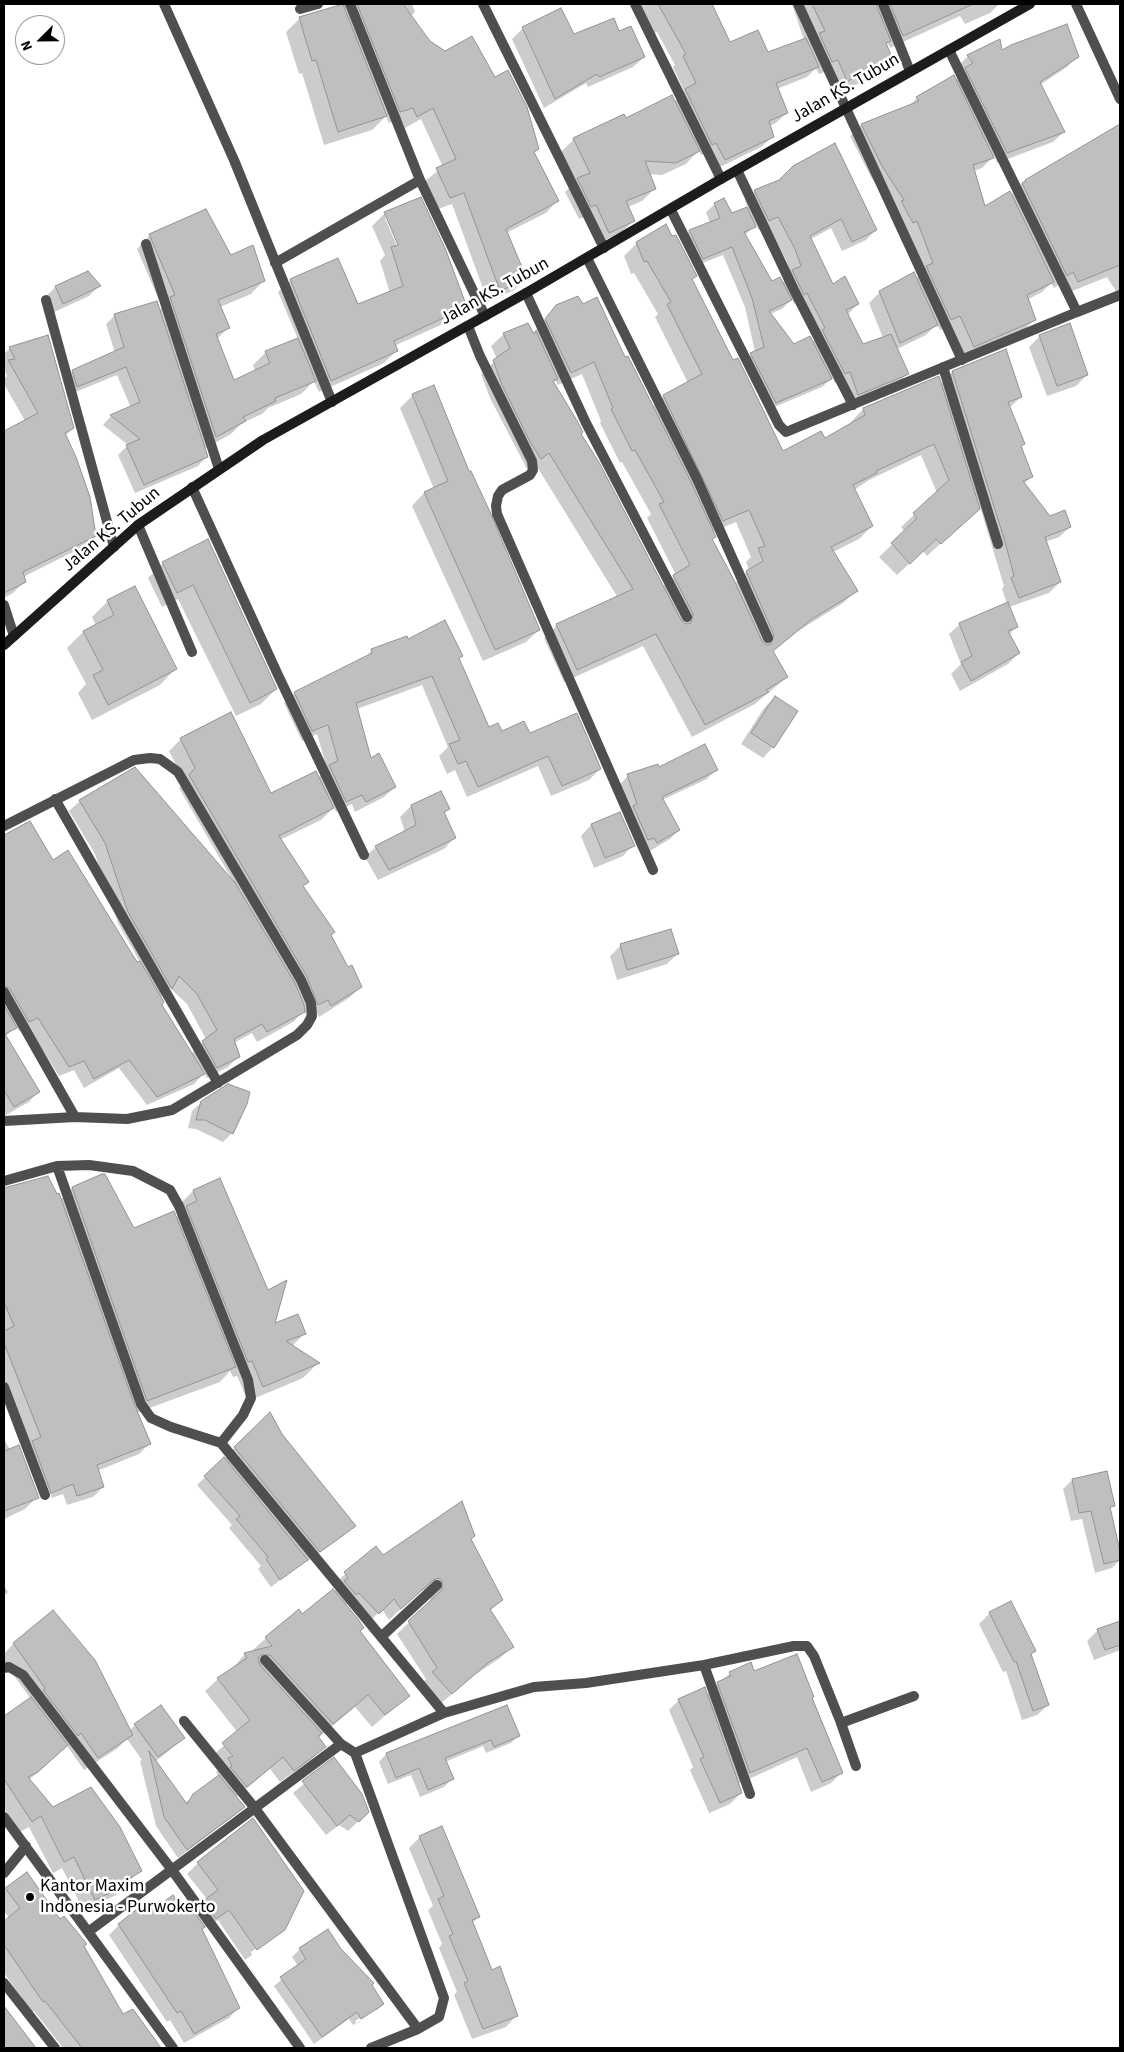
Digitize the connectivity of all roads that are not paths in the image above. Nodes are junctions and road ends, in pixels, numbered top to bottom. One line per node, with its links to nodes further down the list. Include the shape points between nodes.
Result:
1 (164, 4): 22 (street, via 234,160)
2 (318, 4): 10 (street)
3 (350, 4): 17 (street)
4 (483, 4): 20 (street)
5 (635, 4): 16 (street)
6 (798, 4): 14 (street)
7 (883, 4): 12 (street)
8 (1030, 4): 11 (street, Jalan KS. Tubun)
9 (1076, 4): 13 (street)
10 (300, 9)
11 (949, 50): 12 (street, Jalan KS. Tubun); 26 (street)
12 (910, 72): 14 (street, Jalan KS. Tubun)
13 (1120, 99)
14 (847, 108): 15 (street, Jalan KS. Tubun); 29 (street)
15 (737, 170): 16 (street, Jalan KS. Tubun); 32 (street)
16 (721, 179): 18 (street, Jalan KS. Tubun)
17 (420, 180): 22 (street); 27 (street)
18 (671, 210): 20 (street, Jalan KS. Tubun); 32 (street, via 783,430 789,432)
19 (146, 244): 33 (street)
20 (604, 248): 21 (street, Jalan KS. Tubun)
21 (587, 258): 23 (street, Jalan KS. Tubun); 41 (street, via 697,479)
22 (275, 263): 31 (street)
23 (526, 293): 27 (street, Jalan KS. Tubun); 39 (street, via 586,423)
24 (1120, 295): 26 (street)
25 (46, 300): 37 (street)
26 (1077, 312): 29 (street)
27 (485, 316): 28 (street, Jalan KS. Tubun)
28 (468, 326): 31 (street, Jalan KS. Tubun); 47 (street, via 532,461 530,475 502,490 498,496 497,514)
29 (962, 360): 30 (street)
30 (943, 367): 32 (street); 36 (street)
31 (332, 402): 33 (street, Jalan KS. Tubun, via 263,440)
32 (853, 405)
33 (219, 469): 34 (street, Jalan KS. Tubun)
34 (192, 487): 35 (street, Jalan KS. Tubun); 46 (street)
35 (138, 525): 37 (street, Jalan KS. Tubun); 43 (street)
36 (998, 544)
37 (114, 546): 40 (street, Jalan KS. Tubun)
38 (4, 605): 40 (street)
39 (687, 617)
40 (14, 636): 42 (street, Jalan KS. Tubun)
41 (768, 638)
42 (4, 645)
43 (192, 652)
44 (55, 799): 45 (street); 49 (street); 49 (street, via 134,760 160,759 168,764 178,772 301,980 311,1003 312,1016 307,1025 297,1035)
45 (4, 826)
46 (364, 855)
47 (653, 870)
48 (4, 992): 50 (street)
49 (218, 1083): 50 (street, via 172,1110 127,1119)
50 (75, 1117): 51 (street)
51 (4, 1122)
52 (57, 1166): 53 (street); 55 (street, via 141,1404 151,1418 171,1428); 55 (street, via 89,1164 133,1171 170,1190 248,1380 251,1398 243,1415)
53 (4, 1181)
54 (4, 1387): 56 (street)
55 (221, 1443): 58 (street)
56 (45, 1495)
57 (437, 1585): 58 (street)
58 (381, 1637): 63 (street)
59 (265, 1660): 66 (street)
60 (704, 1665): 63 (street, via 586,1683 534,1687); 65 (street, via 807,1646); 69 (street)
61 (4, 1668): 73 (street, via 9,1667 23,1675)
62 (914, 1696): 65 (street)
63 (444, 1713): 67 (street)
64 (184, 1721): 70 (street)
65 (841, 1722): 68 (street)
66 (341, 1744): 67 (street); 70 (street)
67 (355, 1753): 77 (street, via 444,1998 439,2017)
68 (856, 1766)
69 (750, 1794)
70 (254, 1807): 73 (street); 77 (street)
71 (4, 1817): 72 (street)
72 (26, 1846): 74 (street); 75 (street)
73 (172, 1870): 75 (street); 80 (street)
74 (4, 1873)
75 (88, 1932): 79 (street)
76 (4, 1983): 78 (street)
77 (418, 2029): 81 (street)
78 (55, 2048)
79 (173, 2048)
80 (300, 2048)
81 (371, 2048)

